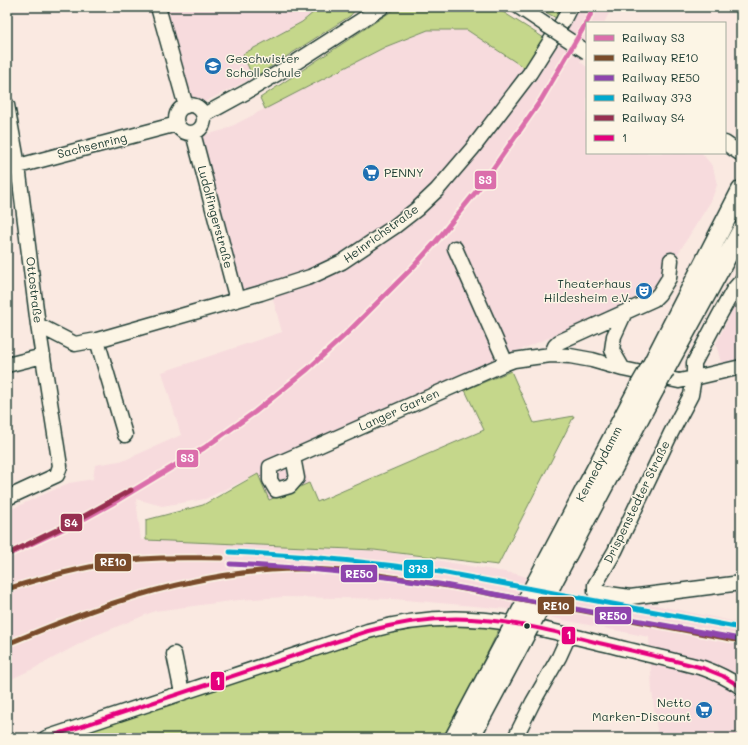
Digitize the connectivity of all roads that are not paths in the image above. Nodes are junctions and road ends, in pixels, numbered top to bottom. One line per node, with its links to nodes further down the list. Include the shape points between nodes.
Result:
1 (158, 7): 9 (street)
2 (369, 7): 6 (street)
3 (382, 7): 6 (street)
4 (519, 7): 7 (street, bridge)
5 (570, 7): 21 (street, Heinrichstraße, via 564,22 530,73 472,148 418,209 342,262 310,277)
6 (354, 24): 10 (street, via 290,66)
7 (586, 51)
8 (7, 105): 15 (street, Ottostraße)
9 (186, 106): 10 (street, via 199,108); 11 (street, via 179,111)
10 (204, 115): 12 (street, via 203,126)
11 (177, 124): 12 (street, via 185,133); 15 (street, Sachsenring)
12 (193, 133): 21 (street, Ludolfingerstraße)
13 (726, 144): 14 (street)
14 (741, 154)
15 (12, 167): 23 (street, Ottostraße)
16 (741, 190): 30 (main road, Kennedydamm)
17 (741, 231): 30 (main road, Kennedydamm)
18 (455, 248): 27 (street)
19 (670, 260): 22 (street, via 669,278 659,294 654,299)
20 (741, 281): 32 (street, Drispenstedter Straße, via 734,289 694,363)
21 (237, 300): 24 (street, Heinrichstraße)
22 (625, 312): 25 (street, via 559,342); 31 (street, via 614,336 612,350)
23 (38, 325): 24 (street, Heinrichstraße, via 75,344); 26 (street, Ottostraße)
24 (97, 340): 33 (street)
25 (551, 355): 27 (street, Langer Garten); 31 (street, Langer Garten, via 585,358)
26 (43, 356): 28 (street); 35 (street, Ottostraße, via 60,466 57,475)
27 (506, 363): 34 (street, Langer Garten)
28 (7, 365)
29 (741, 367): 32 (street, Langer Garten)
30 (658, 368): 38 (main road, Kennedydamm, bridge)
31 (623, 369): 32 (street, Langer Garten, via 679,381)
32 (694, 378): 36 (street, Drispenstedter Straße, via 691,395 615,551 595,585 595,592 630,597)
33 (125, 435)
34 (293, 457)
35 (7, 498)
36 (741, 583)
37 (568, 635): 40 (street, via 703,668); 41 (street, via 481,620 453,619 401,623 345,638); 45 (street, via 559,657)
38 (514, 639): 43 (main road, Kennedydamm); 44 (main road, Kennedydamm)
39 (174, 654): 41 (street)
40 (741, 687)
41 (182, 692): 42 (street)
42 (46, 738)
43 (454, 738)
44 (470, 738)
45 (515, 738)

